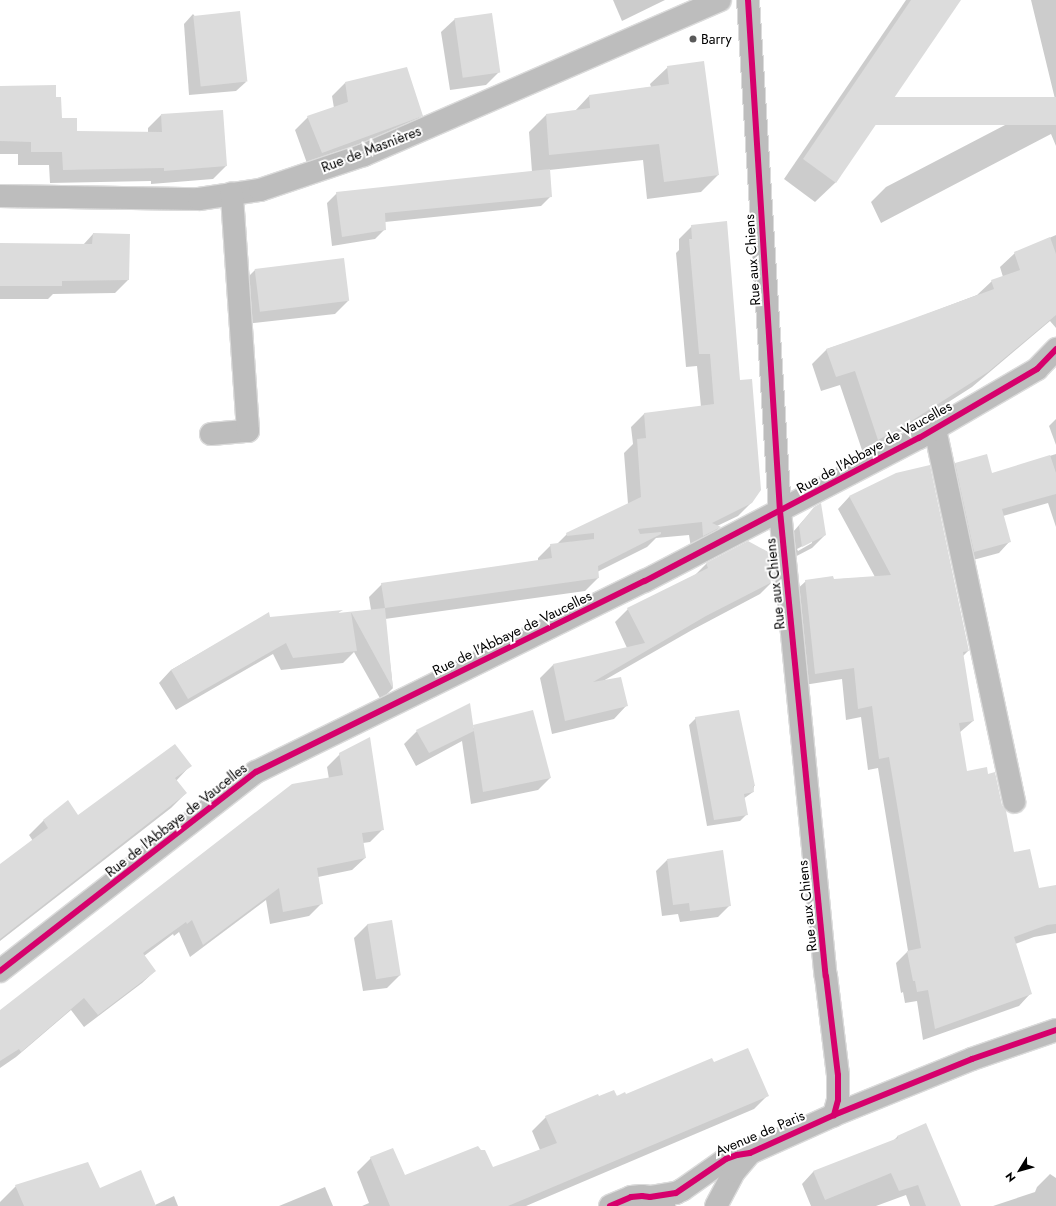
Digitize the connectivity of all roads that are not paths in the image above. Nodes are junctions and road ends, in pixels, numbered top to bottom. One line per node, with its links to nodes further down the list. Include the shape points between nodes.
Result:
1 (720, 0): 3 (street, Rue de Masnières, via 364,155 260,190)
2 (748, 0): 8 (street, Rue aux Chiens)
3 (232, 194): 4 (street, Rue de Masnières, via 199,199); 7 (street, via 248,431)
4 (0, 196)
5 (1056, 349): 6 (street, Rue de l'Abbaye de Vaucelles, via 1037,369)
6 (935, 429): 8 (street, Rue de l'Abbaye de Vaucelles); 9 (street, Rue de l'Abbaye de Vaucelles)
7 (211, 434)
8 (780, 511): 10 (street, Rue de l'Abbaye de Vaucelles, via 645,581 256,772); 12 (street, Rue aux Chiens, via 838,1075 838,1100)
9 (1014, 802)
10 (0, 971)
11 (1056, 1030): 12 (street, Avenue de Paris, via 972,1058)
12 (834, 1115): 13 (street, Avenue de Paris)
13 (750, 1153): 14 (street, Avenue de Paris, via 726,1159 676,1193); 16 (street, Avenue de Paris, via 735,1171)
14 (659, 1201): 15 (street, Avenue de Paris, via 642,1196 631,1197)
15 (610, 1206)
16 (716, 1206)

